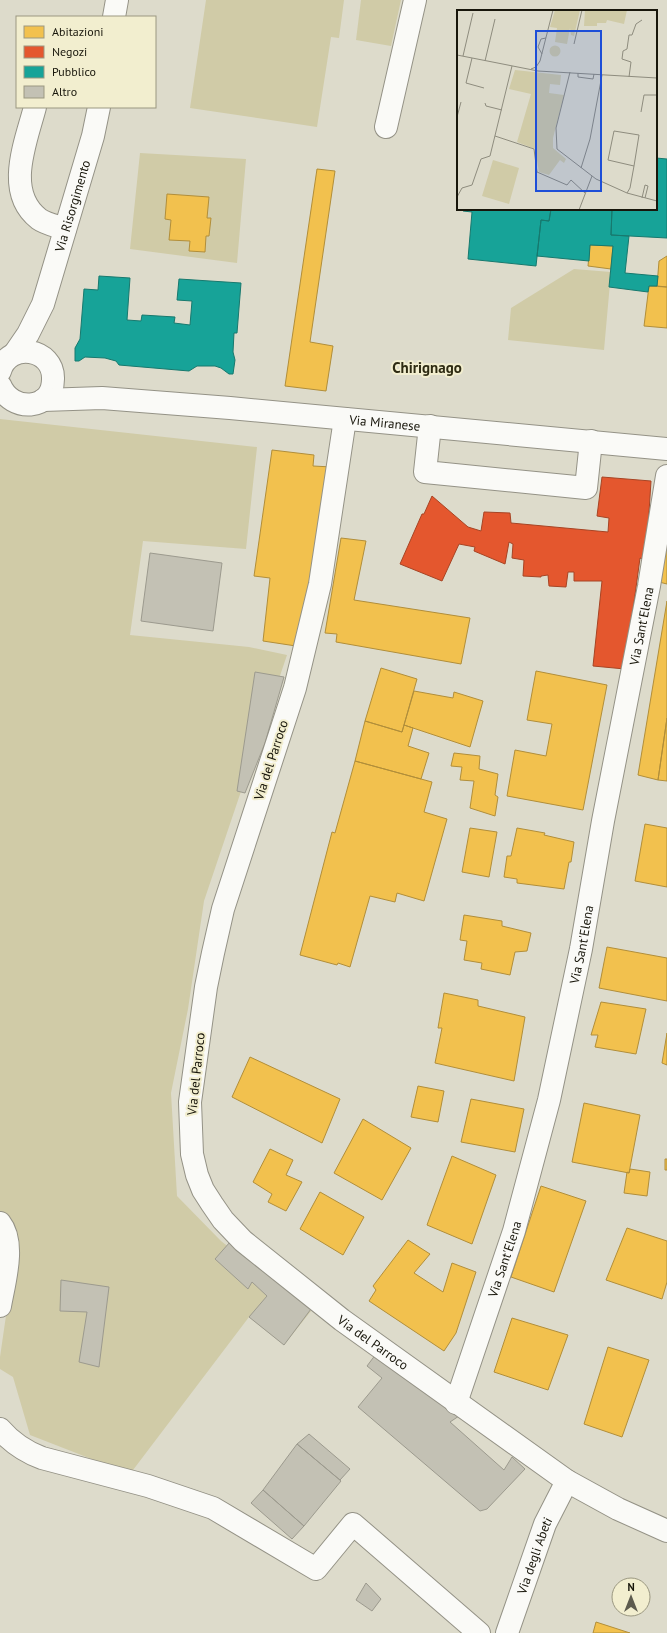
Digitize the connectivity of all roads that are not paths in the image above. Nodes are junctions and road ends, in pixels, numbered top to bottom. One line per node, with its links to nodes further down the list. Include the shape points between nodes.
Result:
1 (117, 0): 3 (street)
2 (415, 0): 6 (street)
3 (114, 16)
4 (35, 108): 7 (street, via 20,165 20,189 29,208 37,217)
5 (99, 108): 7 (street, Via Risorgimento)
6 (386, 126)
7 (65, 229): 8 (street, Via Risorgimento)
8 (43, 304): 9 (street, Via Risorgimento); 10 (street, Via Risorgimento, via 42,336)
9 (15, 353): 10 (street, Via Miranese, via 28,351 40,355); 11 (street)
10 (49, 366): 13 (street, Via Miranese, via 67,384); 14 (street, via 53,385)
11 (0, 370)
12 (3, 395): 14 (street, Via Miranese, via 23,405)
13 (102, 398): 14 (street, Via Miranese); 15 (street, Via Miranese)
14 (43, 400)
15 (346, 419): 16 (street, Via Miranese); 22 (street, Via del Parroco, via 320,584 295,688 223,909 206,987 190,1102 192,1154 203,1190 223,1220 242,1241)
16 (430, 426): 17 (street, Via Miranese); 17 (street, via 425,472 586,488)
17 (591, 441): 18 (street, Via Miranese)
18 (667, 449)
19 (667, 476): 22 (street, Via Sant'Elena, via 649,586 602,821 581,949 550,1100 514,1231)
20 (0, 1223): 21 (street, via 5,1230 8,1254)
21 (0, 1306)
22 (456, 1403): 24 (street, Via del Parroco)
23 (0, 1429): 26 (street, via 13,1442 35,1455 148,1486 213,1508 316,1569 353,1524)
24 (567, 1481): 25 (street, Via del Parroco, via 618,1509); 27 (street, Via degli Abeti, via 545,1524)
25 (667, 1531)
26 (479, 1633)
27 (507, 1633)

